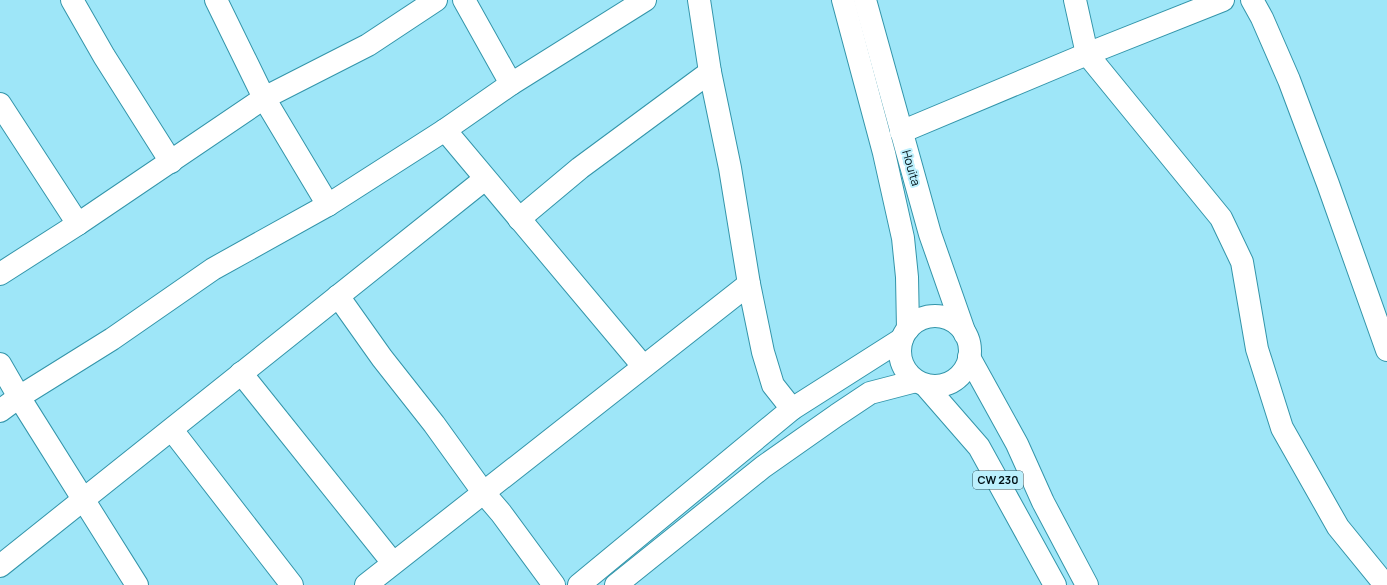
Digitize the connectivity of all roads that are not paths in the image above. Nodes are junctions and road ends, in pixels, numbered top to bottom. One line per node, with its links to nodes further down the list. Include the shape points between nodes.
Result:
1 (72, 0): 19 (street)
2 (216, 0): 15 (street)
3 (436, 0): 15 (street, via 368,45)
4 (464, 0): 14 (street)
5 (646, 0): 14 (street)
6 (699, 0): 13 (street)
7 (843, 0): 27 (street, Houita, via 884,153 902,238 907,277)
8 (865, 0): 18 (street, Houita)
9 (1075, 0): 12 (street)
10 (1223, 0): 12 (street)
11 (1249, 1): 29 (street, via 1262,18 1289,80)
12 (1086, 54): 18 (street); 51 (street, via 1221,218 1242,262 1257,349 1282,428 1338,527)
13 (710, 72): 22 (street, via 580,168); 25 (street, via 730,168)
14 (511, 84): 17 (street)
15 (264, 98): 19 (street); 21 (street)
16 (0, 104): 23 (street)
17 (445, 130): 20 (street); 21 (street)
18 (901, 132): 28 (street, Houita, via 930,234)
19 (171, 162): 23 (street)
20 (485, 179): 22 (street); 26 (street)
21 (328, 205): 35 (street, via 213,269 112,339)
22 (519, 219): 32 (street)
23 (78, 224): 24 (street)
24 (0, 274)
25 (749, 284): 32 (street); 36 (street, via 772,386)
26 (338, 296): 33 (street); 39 (street)
27 (905, 334): 28 (street, via 922,319 938,316 954,322); 34 (street, via 900,350 901,362 907,372); 36 (street)
28 (965, 334): 30 (street, via 969,345)
29 (1387, 350)
30 (969, 357): 34 (street, via 958,377 948,384 937,386); 50 (street, via 1017,444 1043,502)
31 (0, 364): 35 (street)
32 (644, 366): 39 (street)
33 (241, 373): 38 (street); 41 (street)
34 (921, 383): 48 (street, via 870,393 763,467); 49 (street, CW 230, via 980,447)
35 (19, 397): 37 (street); 40 (street)
36 (792, 409): 47 (street)
37 (0, 411)
38 (172, 430): 40 (street); 44 (street)
39 (484, 492): 41 (street); 46 (street)
40 (83, 500): 42 (street); 43 (street)
41 (393, 564): 45 (street)
42 (0, 566)
43 (137, 585)
44 (292, 585)
45 (366, 585)
46 (554, 585)
47 (579, 585)
48 (616, 585)
49 (1055, 585)
50 (1087, 585)
51 (1387, 585)

